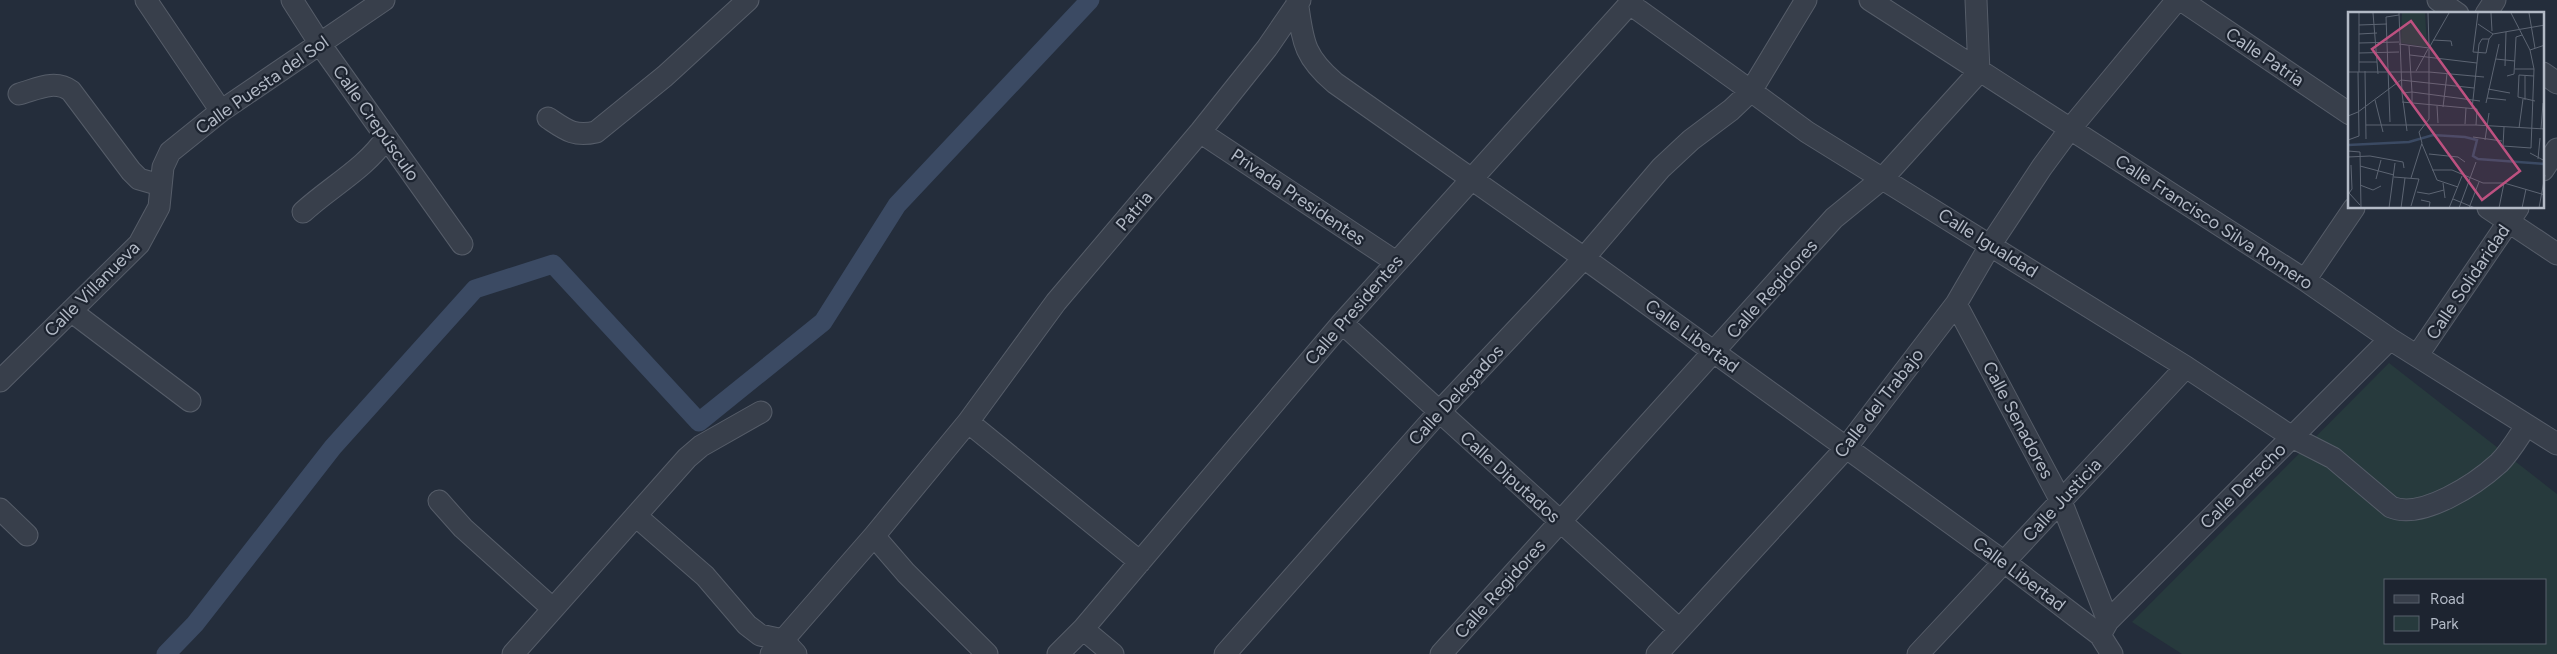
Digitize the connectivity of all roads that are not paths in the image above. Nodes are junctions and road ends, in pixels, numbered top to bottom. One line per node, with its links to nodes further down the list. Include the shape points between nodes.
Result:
1 (146, 0): 22 (street)
2 (292, 0): 16 (street, Calle Crepúsculo)
3 (384, 0): 16 (street, Calle Puesta del Sol)
4 (748, 0): 24 (street, via 665,76 596,132 582,136 567,131)
5 (1806, 0): 20 (street)
6 (1870, 0): 17 (street, Calle Francisco Silva Romero)
7 (1976, 0): 17 (street)
8 (2177, 0): 25 (street, Calle del Trabajo)
9 (2181, 0): 23 (street, Calle Patria)
10 (2438, 0): 14 (street)
11 (2495, 0): 15 (street)
12 (1298, 1): 26 (street, Patria, via 1267,48); 30 (street, Calle Libertad, via 1306,51 1317,68)
13 (1631, 2): 20 (street, Calle Igualdad); 30 (street, Calle Presidentes)
14 (2455, 12)
15 (2487, 12)
16 (320, 44): 22 (street, Calle Puesta del Sol); 27 (street, Calle Crepúsculo)
17 (1979, 72): 25 (street, Calle Francisco Silva Romero); 31 (street, Calle Regidores)
18 (2544, 74): 19 (street)
19 (2557, 83)
20 (1751, 91): 31 (street, Calle Igualdad, via 1807,132); 40 (street, Calle Delegados, via 1661,168)
21 (19, 94): 32 (street, via 62,84 71,91 131,171 139,179)
22 (221, 111): 32 (street, Calle Puesta del Sol, via 170,152)
23 (2348, 113)
24 (548, 118)
25 (2070, 129): 38 (street, Calle del Trabajo); 42 (street, Calle Francisco Silva Romero)
26 (1200, 132): 41 (street, Privada Presidentes); 54 (street, Patria, via 1056,302)
27 (386, 138): 35 (street, via 375,154); 37 (street, Calle Crepúsculo)
28 (2557, 149): 29 (street)
29 (2544, 168)
30 (1470, 178): 40 (street, Calle Libertad); 41 (street, Calle Presidentes)
31 (1883, 178): 38 (street, Calle Igualdad); 47 (street, Calle Regidores, via 1834,218)
32 (160, 185): 44 (street, Calle Villanueva, via 159,207 139,244)
33 (2353, 209): 42 (street)
34 (2492, 209): 36 (street)
35 (303, 212)
36 (2513, 214): 39 (street); 48 (street, Calle Solidaridad)
37 (462, 244)
38 (1991, 244): 43 (street, Calle del Trabajo); 49 (street, Calle Igualdad)
39 (2557, 254)
40 (1584, 258): 47 (street, Calle Libertad); 53 (street, Calle Delegados)
41 (1396, 262): 45 (street, Calle Presidentes)
42 (2305, 280): 46 (street, Calle Francisco Silva Romero)
43 (1956, 304): 58 (street, Calle del Trabajo); 60 (street, Calle Senadores)
44 (71, 311): 50 (street, Calle Villanueva); 51 (street)
45 (1342, 322): 53 (street, Calle Diputados); 67 (street, Calle Presidentes)
46 (2390, 339): 48 (street, Calle Francisco Silva Romero); 56 (street, Calle Derecho)
47 (1714, 353): 58 (street, Calle Libertad); 63 (street, Calle Regidores)
48 (2418, 356): 55 (street, Calle Francisco Silva Romero)
49 (2186, 367): 56 (street, Calle Igualdad); 60 (street, Calle Justicia)
50 (0, 381)
51 (190, 401)
52 (761, 412): 62 (street, via 702,446)
53 (1439, 412): 63 (street, Calle Diputados); 77 (street, Calle Delegados)
54 (968, 422): 65 (street, Patria); 67 (street)
55 (2526, 426): 56 (street, Calle Igualdad, via 2499,463 2480,478 2424,508 2400,511 2391,507 2345,465); 57 (street, Calle Francisco Silva Romero)
56 (2292, 437): 69 (street, Calle Derecho)
57 (2557, 444)
58 (1845, 449): 66 (street, Calle Libertad); 71 (street, Calle del Trabajo)
59 (439, 501): 68 (street, via 463,528)
60 (2061, 501): 66 (street, Calle Justicia); 69 (street, Calle Senadores)
61 (0, 510): 64 (street)
62 (636, 516): 68 (street); 72 (street, via 705,576 747,625)
63 (1560, 522): 71 (street, Calle Diputados); 78 (street, Calle Regidores)
64 (27, 535)
65 (874, 536): 72 (street, Patria); 74 (street)
66 (2004, 561): 69 (street, Calle Libertad); 80 (street, Calle Justicia)
67 (1140, 562): 70 (street, Calle Presidentes)
68 (552, 608): 73 (street)
69 (2104, 628): 81 (street, Calle Libertad); 82 (street)
70 (1084, 629): 75 (street); 76 (street)
71 (1679, 629): 79 (street, Calle del Trabajo)
72 (783, 649)
73 (513, 654)
74 (987, 654)
75 (1058, 654)
76 (1113, 654)
77 (1225, 654)
78 (1441, 654)
79 (1657, 654)
80 (1918, 654)
81 (2112, 654)
82 (2128, 654)

